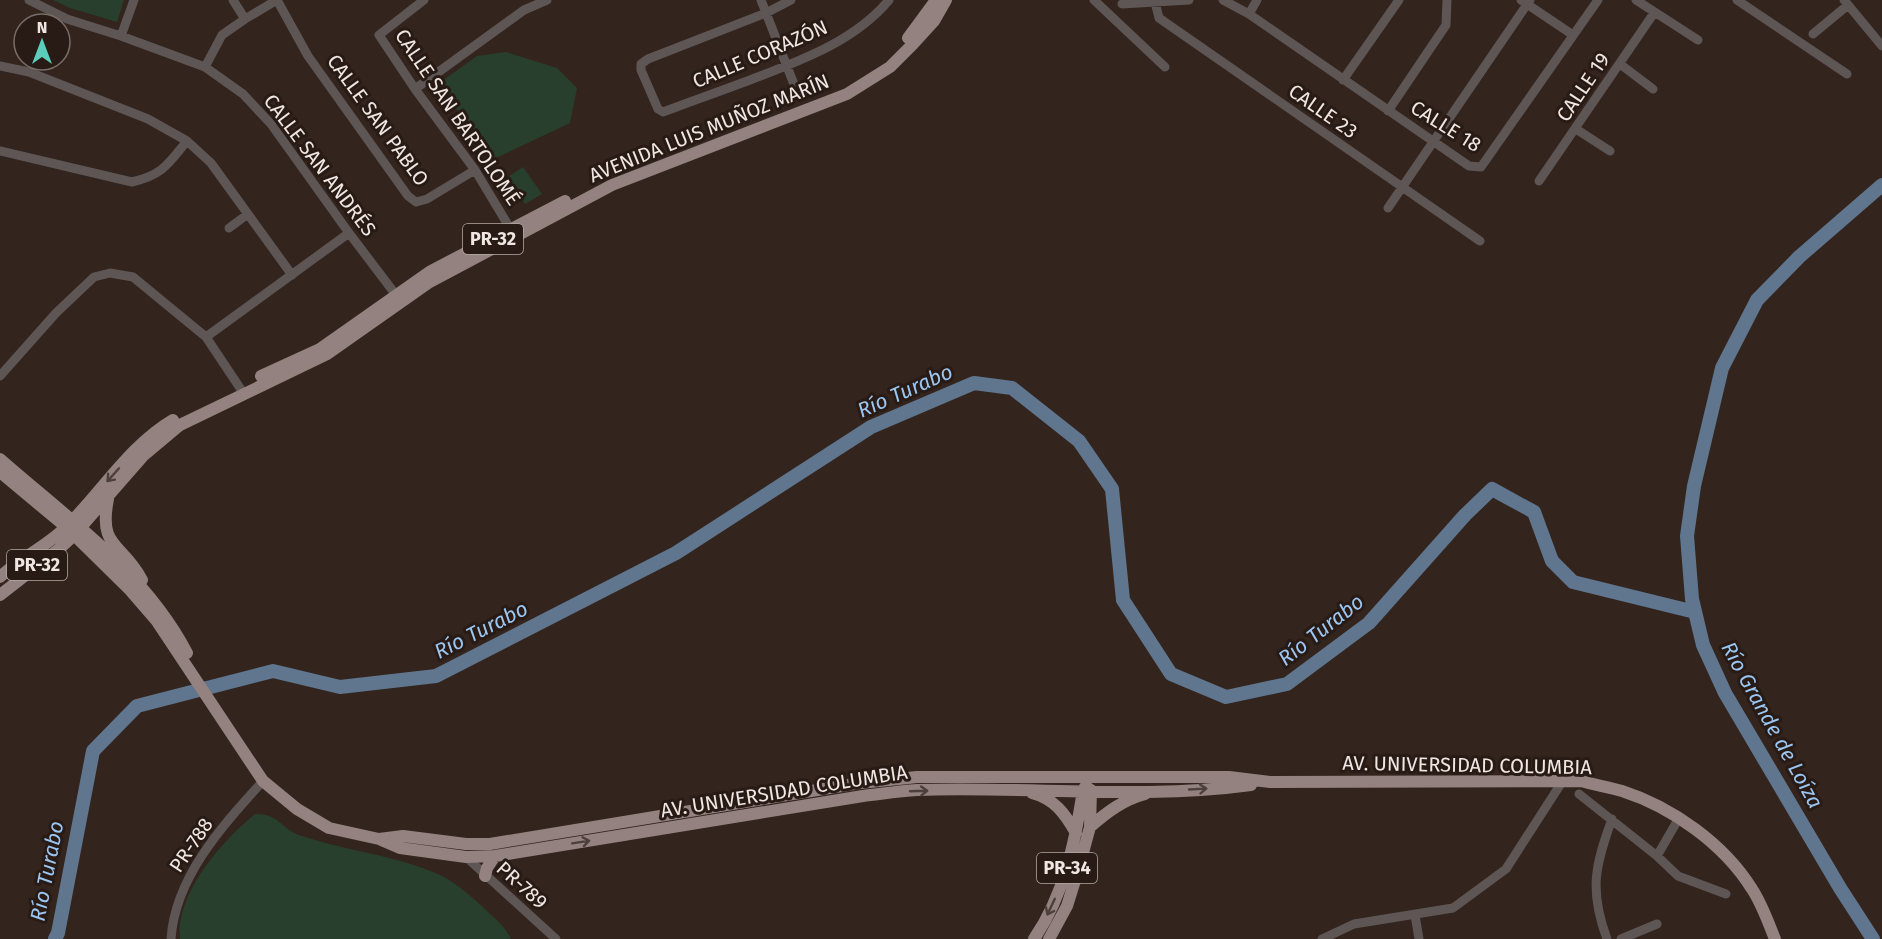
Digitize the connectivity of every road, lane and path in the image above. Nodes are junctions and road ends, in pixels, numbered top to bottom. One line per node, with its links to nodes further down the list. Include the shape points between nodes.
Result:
1 (29, 0): 31 (street, CALLE SAN ANDRÉS, via 67,19)
2 (134, 0): 31 (street)
3 (233, 0): 28 (street)
4 (277, 0): 28 (street); 51 (street, CALLE SAN PABLO, via 308,56 408,196 416,202 427,199)
5 (424, 0): 42 (street, CALLE SAN BARTOLOMÉ, via 379,35)
6 (547, 0): 42 (street, via 524,10)
7 (761, 0): 25 (street)
8 (790, 0): 25 (street)
9 (889, 0): 36 (street, CALLE CORAZÓN, via 832,46)
10 (936, 0): 41 (main road, AVENIDA LUIS MUÑOZ MARÍN / PR-32, via 900,47)
11 (946, 0): 41 (main road, AVENIDA LUIS MUÑOZ MARÍN / PR-32, via 934,21 890,67)
12 (1094, 0): 38 (street)
13 (1190, 0): 22 (street)
14 (1222, 0): 27 (street, CALLE 18)
15 (1257, 0): 27 (street)
16 (1399, 0): 40 (street)
17 (1447, 0): 45 (street, via 1446,25)
18 (1598, 0): 30 (street, CALLE 18)
19 (1636, 0): 26 (street)
20 (1737, 0): 39 (street)
21 (1526, 1): 30 (street); 48 (street)
22 (1155, 2): 24 (street); 53 (street, CALLE 23, via 1160,18)
23 (1846, 2): 29 (street); 33 (street)
24 (1122, 4)
25 (766, 13): 36 (street); 36 (street, CALLE CORAZÓN, via 648,59 641,64 641,70 658,109 663,112)
26 (1654, 13): 32 (street); 34 (street, CALLE 19)
27 (1249, 14): 40 (street, CALLE 18)
28 (245, 19): 37 (street, via 222,35)
29 (1812, 34)
30 (1573, 35): 48 (street, CALLE 18, via 1481,167 1469,166)
31 (121, 36): 37 (street, CALLE SAN ANDRÉS)
32 (1698, 40)
33 (1882, 46)
34 (1620, 64): 43 (street); 46 (street, CALLE 19)
35 (0, 66): 47 (street, via 29,72 148,119)
36 (786, 66): 44 (street)
37 (205, 67): 57 (street, CALLE SAN ANDRÉS, via 243,94 271,124)
38 (1165, 68)
39 (1847, 74)
40 (1343, 80): 45 (street, CALLE 18)
41 (855, 86): 58 (main road, AVENIDA LUIS MUÑOZ MARÍN / PR-32, via 613,177)
42 (415, 89): 51 (street, CALLE SAN BARTOLOMÉ)
43 (1653, 89)
44 (797, 92)
45 (1388, 111): 48 (street, CALLE 18)
46 (1576, 129): 50 (street); 52 (street, CALLE 19)
47 (187, 141): 49 (street, via 165,169 132,182); 55 (street, via 211,163)
48 (1434, 141): 53 (street)
49 (0, 151)
50 (1610, 151)
51 (475, 170): 58 (street, CALLE SAN BARTOLOMÉ)
52 (1539, 181)
53 (1402, 188): 54 (street); 59 (street, CALLE 23)
54 (1388, 208)
55 (248, 214): 56 (street); 60 (street)
56 (229, 228)
57 (349, 233): 60 (street); 61 (street, CALLE SAN ANDRÉS)
58 (513, 233): 61 (main road, AVENIDA LUIS MUÑOZ MARÍN / PR-32, via 431,271)
59 (1479, 242)
60 (292, 275): 62 (street)
61 (399, 298): 64 (main road, AVENIDA LUIS MUÑOZ MARÍN / PR-32, via 320,349)
62 (207, 337): 63 (street, via 133,277 111,273 94,277); 64 (street)
63 (0, 376)
64 (242, 390): 67 (main road, AVENIDA LUIS MUÑOZ MARÍN / PR-32, via 168,433); 68 (main road, AVENIDA LUIS MUÑOZ MARÍN / PR-32, one-way to 68, via 170,422 152,435 137,448)
65 (0, 459): 68 (main road)
66 (0, 472): 68 (main road)
67 (108, 498): 68 (main road, AVENIDA LUIS MUÑOZ MARÍN / PR-32); 70 (main road, via 104,518 107,534 141,578)
68 (74, 527): 69 (main road, AVENIDA LUIS MUÑOZ MARÍN / PR-32); 70 (main road, AV. UNIVERSIDAD COLUMBIA); 71 (main road, AVENIDA LUIS MUÑOZ MARÍN / PR-32, via 59,549); 72 (main road, AV. UNIVERSIDAD COLUMBIA, via 156,620)
69 (0, 577)
70 (145, 591): 72 (main road, AV. UNIVERSIDAD COLUMBIA, via 187,652)
71 (0, 594)
72 (189, 669): 75 (main road, AV. UNIVERSIDAD COLUMBIA)
73 (973, 777): 74 (main road, AV. UNIVERSIDAD COLUMBIA); 79 (main road, via 993,782 1066,783); 84 (main road, AV. UNIVERSIDAD COLUMBIA, via 861,783)
74 (1183, 777): 76 (main road, AV. UNIVERSIDAD COLUMBIA); 79 (main road, via 1174,782 1105,784)
75 (263, 781): 89 (main road, AV. UNIVERSIDAD COLUMBIA, via 328,828); 97 (street, PR-788 / PR-788, via 191,873 180,896)
76 (1270, 782): 77 (main road, AV. UNIVERSIDAD COLUMBIA); 80 (main road, AV. UNIVERSIDAD COLUMBIA, one-way to 76)
77 (1562, 782): 82 (main road, AV. UNIVERSIDAD COLUMBIA, via 1622,791); 95 (street, via 1506,870 1453,908)
78 (1023, 790): 79 (main road, AV. UNIVERSIDAD COLUMBIA); 84 (main road, AV. UNIVERSIDAD COLUMBIA, one-way to 78, via 917,790); 87 (main road, via 1041,795 1059,807)
79 (1087, 790): 80 (main road, AV. UNIVERSIDAD COLUMBIA); 85 (main road, PR-34); 87 (main road, PR-34)
80 (1156, 791): 85 (main road, via 1110,810)
81 (1579, 794): 83 (street)
82 (1679, 818): 91 (street); 105 (main road, AV. UNIVERSIDAD COLUMBIA, via 1718,847 1734,865 1752,888)
83 (1612, 819): 91 (street); 103 (street, via 1598,858 1595,892)
84 (662, 822): 86 (main road, AV. UNIVERSIDAD COLUMBIA); 90 (main road, AV. UNIVERSIDAD COLUMBIA, one-way to 84)
85 (1090, 827): 100 (main road, PR-34, via 1067,906)
86 (561, 832): 88 (main road, AV. UNIVERSIDAD COLUMBIA, via 490,844); 92 (main road)
87 (1076, 833): 99 (main road, PR-34, one-way to 99, via 1052,909)
88 (418, 838): 89 (main road, AV. UNIVERSIDAD COLUMBIA); 92 (main road, via 454,849)
89 (379, 839): 92 (main road, AV. UNIVERSIDAD COLUMBIA, via 400,848)
90 (495, 856): 92 (main road, AV. UNIVERSIDAD COLUMBIA); 93 (main road)
91 (1657, 856): 94 (street, via 1678,876)
92 (465, 857): 93 (street, PR-789 / PR-789)
93 (485, 876): 98 (street, PR-789 / PR-789)
94 (1726, 894)
95 (1415, 915): 101 (street, via 1354,924); 102 (street)
96 (1657, 924): 104 (street)
97 (171, 939)
98 (555, 939)
99 (1034, 939)
100 (1049, 939)
101 (1322, 939)
102 (1419, 939)
103 (1607, 939)
104 (1621, 939)
105 (1775, 939)

